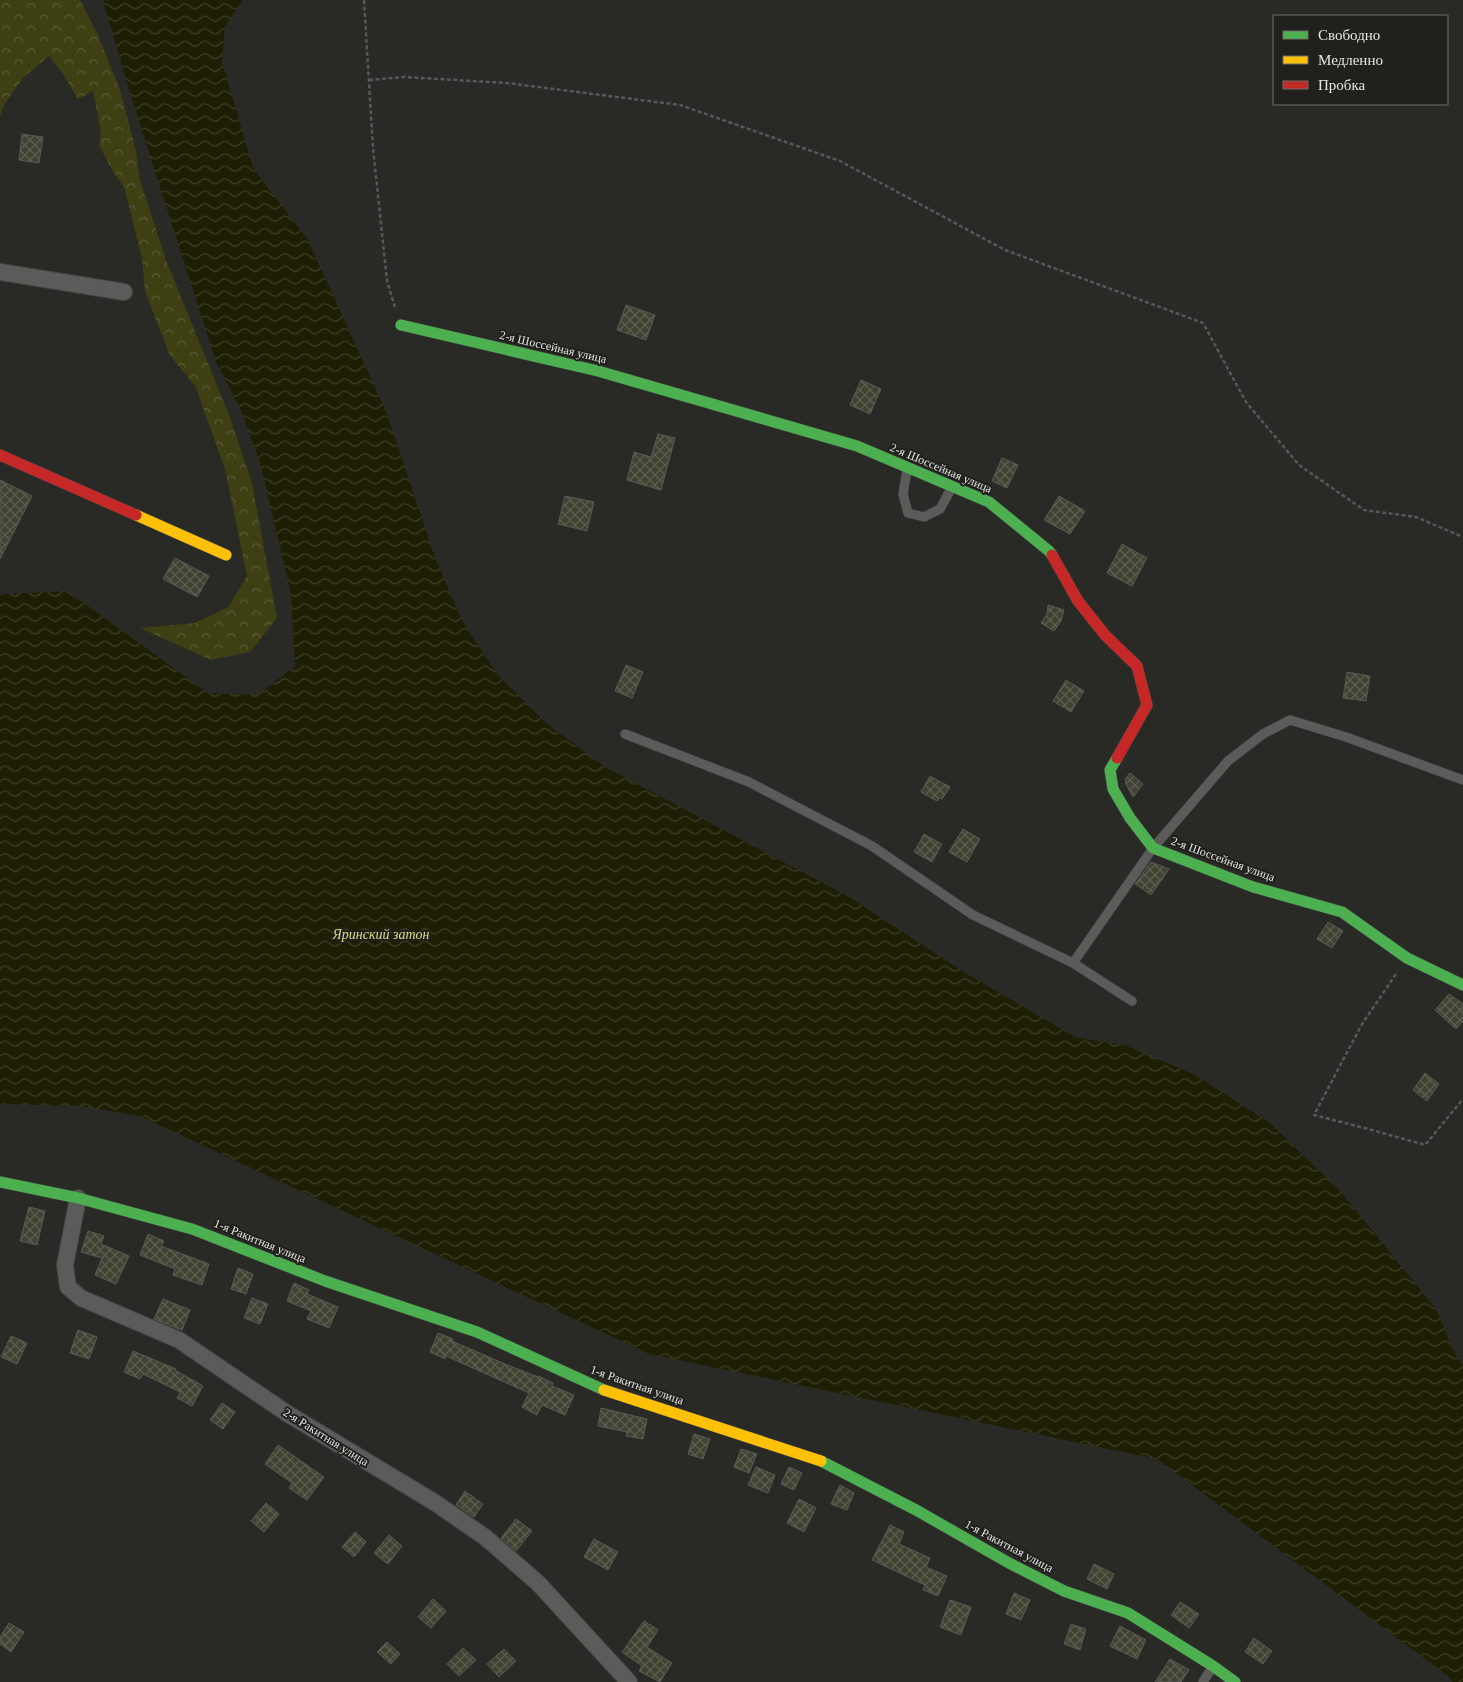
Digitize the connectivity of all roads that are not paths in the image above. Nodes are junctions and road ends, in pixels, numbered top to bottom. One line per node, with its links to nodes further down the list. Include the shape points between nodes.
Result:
1 (0, 272): 2 (street)
2 (124, 292)
3 (401, 325): 5 (street, 2-я Шоссейная улица, via 598,371 857,446)
4 (0, 455): 7 (street)
5 (908, 468): 6 (street, 2-я Шоссейная улица); 6 (lane, via 903,494 908,513 924,518 940,509)
6 (953, 487): 10 (street, 2-я Шоссейная улица, via 989,502 1049,551 1078,601 1105,635 1137,666 1148,705 1110,770 1113,789)
7 (226, 555)
8 (625, 734): 11 (lane, via 749,782 872,846 973,915)
9 (1463, 780): 10 (lane, via 1290,720 1263,734 1228,761)
10 (1153, 848): 11 (lane); 12 (street, 2-я Шоссейная улица, via 1253,887 1342,912 1407,958)
11 (1073, 963): 13 (lane)
12 (1463, 985)
13 (1132, 1001)
14 (0, 1182): 15 (street, 1-я Ракитная улица)
15 (78, 1198): 16 (street, 1-я Ракитная улица, via 192,1229 325,1281 478,1332 595,1387 827,1463 1064,1591 1128,1613); 17 (street, 2-я Ракитная улица, via 64,1265 68,1287 81,1298 179,1340 288,1414 434,1502 485,1537 538,1583)
16 (1213, 1666): 18 (lane); 19 (street, 1-я Ракитная улица)
17 (629, 1682)
18 (1203, 1682)
19 (1235, 1682)

